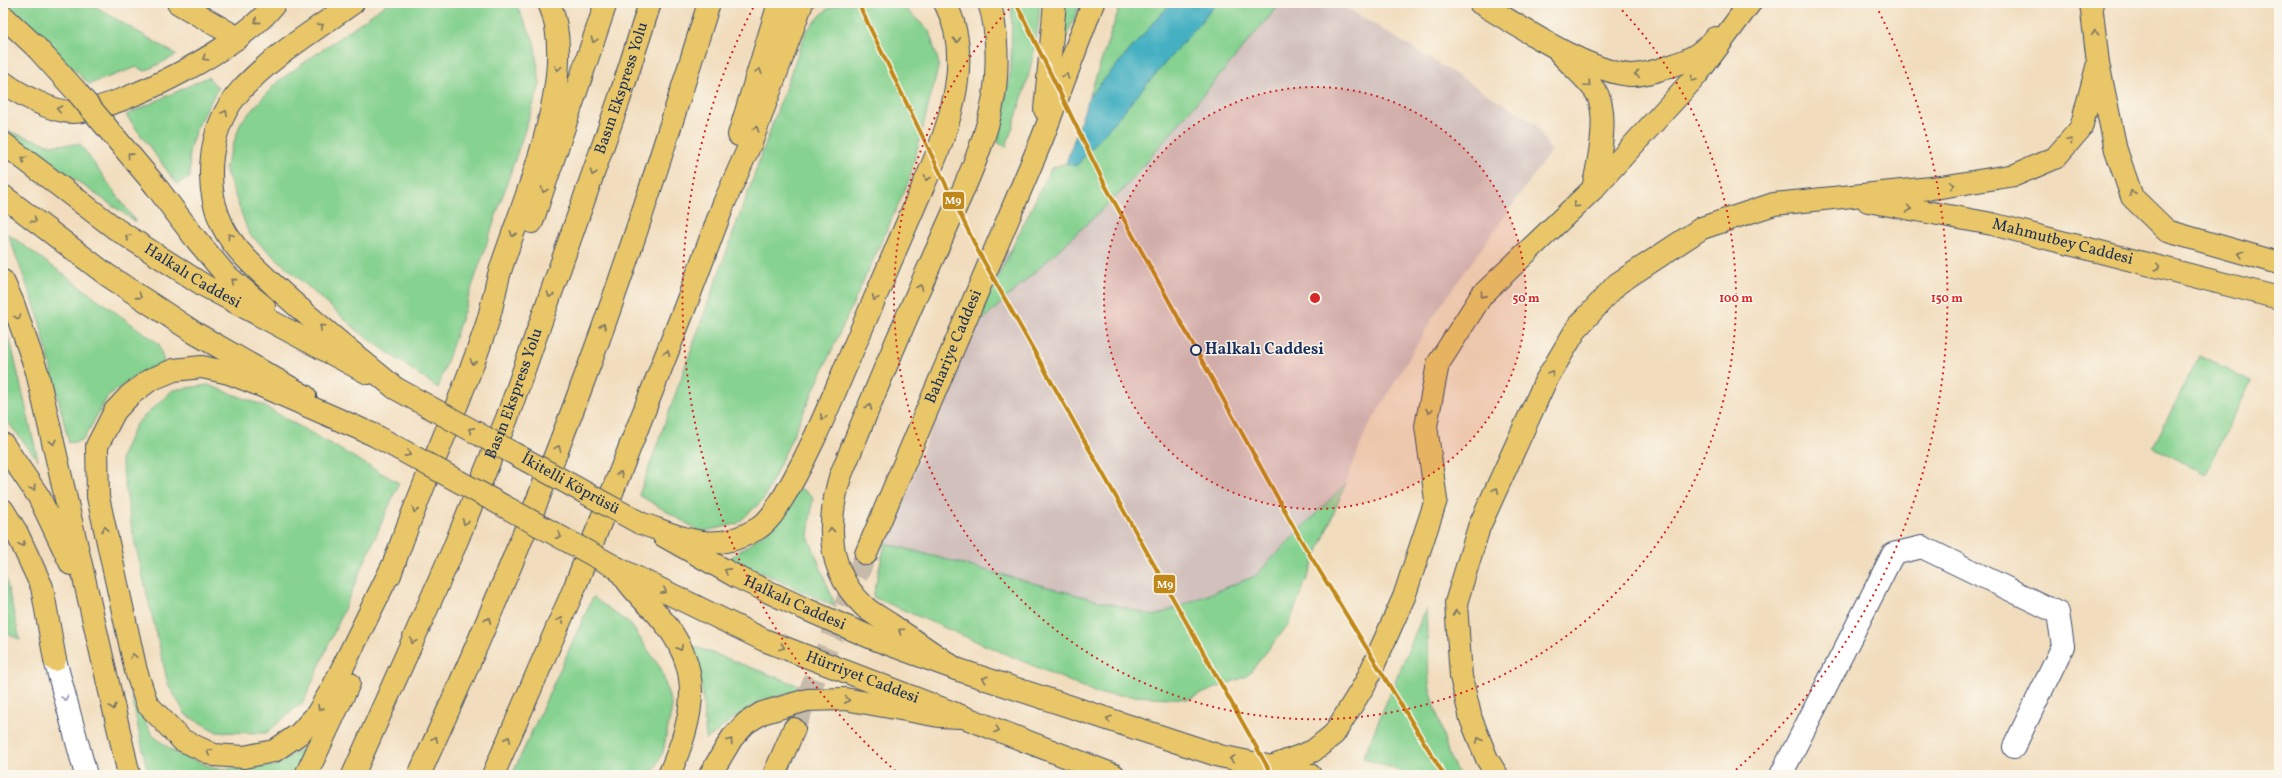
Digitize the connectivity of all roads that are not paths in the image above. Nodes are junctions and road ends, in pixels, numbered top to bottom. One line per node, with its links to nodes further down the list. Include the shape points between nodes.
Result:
1 (178, 3): 19 (main road)
2 (276, 3): 19 (main road, one-way to 19)
3 (353, 3): 35 (main road, one-way to 3, via 336,340 248,260 223,227 212,192 215,132 240,90)
4 (550, 3): 33 (main road, one-way to 33, via 558,24 560,54 548,127 501,268)
5 (606, 3): 33 (main road, one-way to 33, via 513,275)
6 (650, 3): 53 (main road, Basın Ekspress Yolu, one-way to 53, via 615,111 506,418 453,550)
7 (710, 3): 54 (main road, one-way to 7, via 517,553 583,382)
8 (779, 3): 29 (main road, one-way to 8, via 739,135)
9 (802, 3): 29 (main road, one-way to 9, via 752,140)
10 (945, 3): 39 (main road, one-way to 39, via 957,35 959,68 946,128 887,271 788,489 775,511 758,528 732,541 714,544 694,541)
11 (989, 3): 45 (main road, one-way to 11, via 863,605 847,583 834,557 830,523 840,477 964,188 987,124 994,96 996,68 996,40)
12 (1055, 3): 24 (main road)
13 (1093, 3): 24 (main road, Bahariye Caddesi, one-way to 13)
14 (1480, 3): 20 (main road)
15 (1750, 3): 20 (main road, one-way to 20, via 1699,53 1652,73 1631,75 1604,70); 26 (main road, one-way to 26, via 1696,76)
16 (2091, 3): 22 (main road, one-way to 16)
17 (3, 16): 21 (main road)
18 (3, 24): 21 (main road)
19 (238, 38): 23 (main road, one-way to 23, via 169,79 115,103 72,112 46,106)
20 (1552, 45): 26 (main road, one-way to 26, via 1596,93 1603,120 1600,156)
21 (36, 47): 34 (main road, one-way to 21, bridge, via 226,275 155,185)
22 (2098, 63): 28 (main road, one-way to 22, via 1941,187 2015,175 2055,158 2081,128); 30 (main road, one-way to 22, via 2167,231 2132,197 2116,150)
23 (3, 82)
24 (1042, 139): 40 (main road, Bahariye Caddesi)
25 (3, 143): 34 (main road, Halkalı Caddesi, one-way to 25, via 205,286 116,230)
26 (1593, 189): 49 (main road, one-way to 49, via 1482,295 1438,364 1426,426 1436,500 1404,597 1366,682 1334,734 1312,751)
27 (3, 196): 36 (main road, one-way to 36, via 107,275 195,333)
28 (1843, 197): 32 (main road, Mahmutbey Caddesi, one-way to 32, via 1992,224); 61 (main road, one-way to 28, via 1486,759 1471,718 1461,677 1456,603 1479,527 1545,382 1573,334 1617,284 1702,228 1774,204)
29 (724, 203): 55 (main road, one-way to 29, via 574,589)
30 (2279, 263)
31 (3, 281): 43 (main road, one-way to 43, via 37,372)
32 (2279, 298)
33 (486, 326): 41 (main road, one-way to 41)
34 (295, 333): 35 (main road, Halkalı Caddesi)
35 (395, 388): 39 (main road, İkitelli Köprüsü, one-way to 35, bridge)
36 (374, 435): 41 (main road, one-way to 36, via 317,714 299,734 274,751 244,757 214,755 182,740 147,704 134,663 98,497 97,446 115,411 130,395 150,380 174,370 202,367 229,373 257,384); 42 (main road, one-way to 42, bridge)
37 (3, 444): 43 (main road, one-way to 43, via 39,497 64,545)
38 (3, 510): 44 (main road, one-way to 44, via 17,533 42,587)
39 (640, 523): 45 (main road, Halkalı Caddesi, one-way to 39, via 872,638 803,608 737,577)
40 (866, 554)
41 (395, 561): 52 (main road, via 373,626)
42 (617, 568): 46 (main road, Hürriyet Caddesi, one-way to 46, via 764,640); 56 (main road, one-way to 56, via 674,636 687,662 691,708 684,738)
43 (95, 628): 51 (main road, one-way to 51)
44 (54, 660): 50 (street, one-way to 50)
45 (956, 669): 49 (main road, one-way to 45, via 1220,756)
46 (960, 717): 57 (main road, one-way to 46, via 732,738 746,724 762,712 807,700 845,699 925,714); 59 (main road, Hürriyet Caddesi, one-way to 59)
47 (794, 729): 58 (main road)
48 (2014, 747): 62 (street, via 2064,646 2058,613 1922,547 1893,554)
49 (1271, 767): 60 (main road)
50 (86, 775)
51 (129, 775)
52 (306, 775)
53 (353, 775)
54 (419, 775)
55 (493, 775)
56 (669, 775)
57 (710, 775)
58 (774, 775)
59 (1114, 775)
60 (1310, 775)
61 (1497, 775)
62 (1781, 775)

